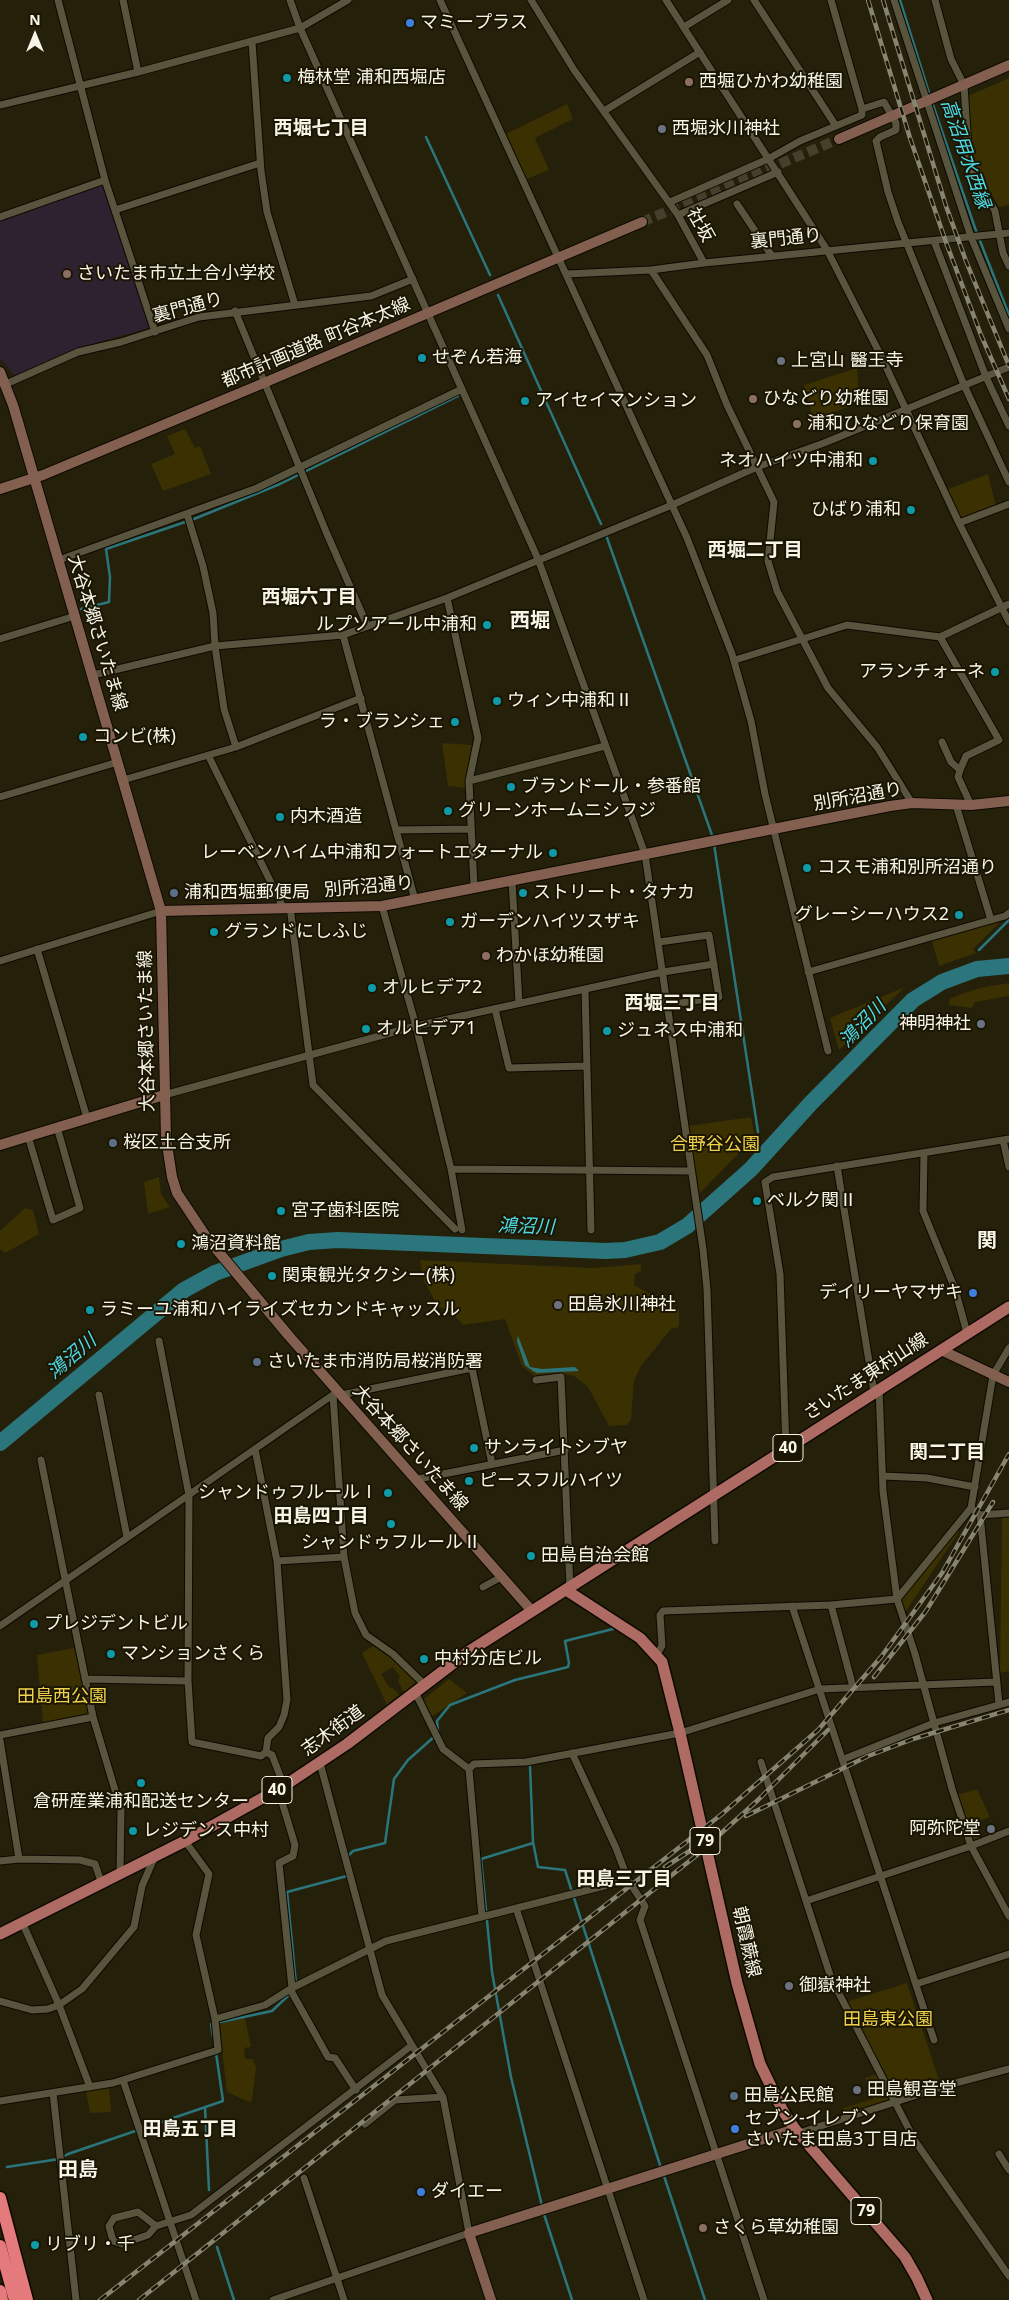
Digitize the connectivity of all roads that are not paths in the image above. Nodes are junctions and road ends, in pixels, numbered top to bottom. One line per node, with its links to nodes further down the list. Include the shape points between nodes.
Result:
1 (58, 0): 20 (street)
2 (123, 0): 18 (street)
3 (290, 0): 14 (street)
4 (348, 0): 14 (street)
5 (440, 0): 45 (street)
6 (666, 0): 13 (street)
7 (728, 0): 13 (street)
8 (754, 0): 26 (street)
9 (831, 0): 23 (street)
10 (894, 0): 21 (street)
11 (935, 0): 19 (street, via 951,59)
12 (534, 1): 24 (street, 社坂, via 574,70)
13 (684, 27): 16 (street)
14 (300, 28): 15 (street); 50 (street)
15 (252, 42): 18 (street); 29 (street)
16 (700, 52): 24 (street); 28 (street)
17 (1009, 65): 19 (street)
18 (138, 72): 20 (street)
19 (964, 85): 21 (street); 39 (street, via 967,158 995,211)
20 (82, 86): 22 (street); 31 (street)
21 (929, 100): 25 (street); 40 (street)
22 (0, 105)
23 (862, 109): 25 (street, via 884,102); 26 (street, via 862,115)
24 (604, 112): 32 (street, 社坂)
25 (892, 116): 27 (street); 42 (street, via 896,130 880,137 876,144 888,192)
26 (836, 126): 28 (street)
27 (839, 138)
28 (768, 159): 30 (street); 32 (street)
29 (260, 163): 34 (street); 51 (street, via 267,212)
30 (778, 172): 35 (street); 43 (street)
31 (105, 180): 34 (street); 36 (street)
32 (670, 202): 35 (street, 社坂)
33 (737, 204): 44 (street)
34 (115, 210): 55 (street)
35 (678, 215): 46 (street, 社坂)
36 (0, 217)
37 (642, 222): 45 (street, 都市計画道路 町谷本太線)
38 (1009, 233): 39 (street, 裏門通り)
39 (1000, 234): 40 (street, 裏門通り); 47 (street)
40 (976, 236): 41 (street, 裏門通り); 54 (street)
41 (934, 240): 42 (street, 裏門通り); 58 (street)
42 (908, 243): 43 (street, 裏門通り); 61 (street)
43 (827, 250): 44 (street, 裏門通り); 63 (street)
44 (772, 256): 46 (street, 裏門通り)
45 (559, 257): 49 (street); 53 (street, 都市計画道路 町谷本太線)
46 (704, 262): 48 (street, 裏門通り)
47 (1009, 266)
48 (651, 270): 49 (street, 裏門通り); 65 (street, via 707,355)
49 (567, 274): 71 (street)
50 (413, 279): 51 (street, 裏門通り, via 371,296); 53 (street)
51 (295, 305): 52 (street, 裏門通り)
52 (235, 311): 55 (street, 裏門通り, via 199,317); 59 (street)
53 (428, 313): 59 (street, 都市計画道路 町谷本太線); 62 (street)
54 (1009, 329)
55 (155, 332): 60 (street, 裏門通り, via 78,352)
56 (1009, 367): 58 (street)
57 (0, 372): 60 (street, 大谷本郷さいたま線)
58 (986, 377): 61 (street); 64 (street)
59 (265, 382): 66 (street); 67 (street, 都市計画道路 町谷本太線)
60 (6, 384): 67 (street, 大谷本郷さいたま線)
61 (964, 385): 63 (street); 68 (street)
62 (462, 389): 66 (street); 74 (street)
63 (906, 408): 65 (street); 73 (street)
64 (1009, 426)
65 (757, 467): 71 (street); 83 (street, via 774,502 768,560 777,591)
66 (301, 470): 72 (street); 80 (street)
67 (34, 478): 69 (street, 都市計画道路 町谷本太線); 75 (street, 大谷本郷さいたま線)
68 (1009, 482)
69 (0, 489)
70 (1009, 504): 73 (street)
71 (672, 506): 74 (street); 86 (street)
72 (188, 517): 75 (street); 85 (street, via 213,613)
73 (959, 523): 77 (street)
74 (538, 559): 76 (street); 90 (street)
75 (59, 560): 78 (street, 大谷本郷さいたま線)
76 (447, 598): 80 (street); 96 (street, via 478,738)
77 (1006, 606): 79 (street); 82 (street)
78 (75, 616): 84 (street); 87 (street, 大谷本郷さいたま線)
79 (1009, 622)
80 (368, 625): 81 (street)
81 (343, 635): 85 (street); 88 (street)
82 (940, 637): 83 (street, via 847,625); 94 (street, via 999,740 966,756)
83 (801, 638): 86 (street); 99 (street, via 828,688 877,748)
84 (0, 639)
85 (215, 646): 87 (street); 91 (street, via 224,709)
86 (734, 660): 102 (street)
87 (93, 675): 93 (street, 大谷本郷さいたま線)
88 (361, 698): 91 (street); 104 (street)
89 (942, 742): 94 (street, via 951,762)
90 (605, 746): 96 (street); 105 (street)
91 (236, 747): 92 (street)
92 (209, 757): 95 (street); 110 (street)
93 (118, 762): 95 (street, 大谷本郷さいたま線); 97 (street)
94 (960, 770): 100 (street, via 958,777)
95 (123, 780): 111 (street, 大谷本郷さいたま線)
96 (469, 781): 103 (street)
97 (0, 797)
98 (1009, 801): 100 (street, 別所沼通り)
99 (912, 803): 101 (street, 別所沼通り); 102 (street, 別所沼通り)
100 (972, 804): 101 (street, 別所沼通り)
101 (956, 805): 113 (street)
102 (774, 828): 105 (street, 別所沼通り); 119 (street)
103 (471, 829): 104 (street); 107 (street)
104 (396, 830): 108 (street)
105 (645, 854): 106 (street, 別所沼通り); 114 (street)
106 (512, 881): 107 (street, 別所沼通り); 121 (street)
107 (474, 888): 108 (street, 別所沼通り)
108 (415, 900): 109 (street, 別所沼通り)
109 (382, 906): 110 (street, 別所沼通り); 124 (street)
110 (286, 907): 111 (street, 別所沼通り); 126 (street)
111 (161, 911): 115 (street, 別所沼通り); 128 (street, 大谷本郷さいたま線)
112 (1009, 913): 113 (street)
113 (991, 920): 119 (street)
114 (659, 942): 117 (street, via 709,935); 118 (street)
115 (38, 949): 116 (street, 別所沼通り); 129 (street)
116 (0, 960)
117 (714, 964): 118 (street); 122 (street, via 719,997)
118 (663, 972): 120 (street); 122 (street)
119 (808, 972): 125 (street)
120 (585, 989): 121 (street); 127 (street)
121 (519, 1003): 123 (street)
122 (668, 1005): 139 (street)
123 (495, 1008): 124 (street); 127 (street, via 509,1068)
124 (416, 1026): 126 (street); 137 (street)
125 (828, 1051)
126 (310, 1055): 128 (street); 137 (street, via 313,1085 458,1230)
127 (587, 1066): 138 (street)
128 (164, 1095): 129 (street); 150 (street, 大谷本郷さいたま線, via 172,1177 186,1209)
129 (87, 1118): 130 (street)
130 (57, 1127): 131 (street); 131 (street, via 80,1208 53,1220)
131 (28, 1136): 133 (street)
132 (1006, 1140): 134 (street); 136 (street)
133 (0, 1145)
134 (924, 1154): 135 (street); 142 (street, via 923,1211 955,1289)
135 (837, 1166): 149 (street); 153 (street, via 773,1177 765,1182 780,1274)
136 (1009, 1167)
137 (451, 1169): 138 (street)
138 (589, 1170): 139 (street); 140 (street)
139 (691, 1171): 161 (street, via 707,1289)
140 (591, 1230)
141 (1009, 1306): 142 (main road, さいたま東村山線 / 40)
142 (967, 1333): 145 (main road, さいたま東村山線 / 40)
143 (160, 1341): 160 (street)
144 (1009, 1348): 146 (street)
145 (941, 1350): 146 (street); 149 (main road, さいたま東村山線 / 40)
146 (993, 1375): 148 (street); 159 (street)
147 (536, 1380): 154 (street, via 561,1377)
148 (1009, 1382)
149 (876, 1390): 153 (main road, さいたま東村山線 / 40); 157 (street)
150 (337, 1394): 152 (street); 156 (street, via 472,1368); 158 (street, 大谷本郷さいたま線); 167 (street)
151 (100, 1395): 165 (street)
152 (256, 1449): 160 (street); 168 (street)
153 (786, 1449): 161 (main road, さいたま東村山線 / 40)
154 (564, 1450): 156 (street); 172 (street)
155 (41, 1460): 170 (street)
156 (492, 1464): 158 (street)
157 (883, 1476): 159 (street, via 927,1478); 173 (street)
158 (418, 1479): 169 (street, 大谷本郷さいたま線)
159 (975, 1486): 162 (street)
160 (189, 1495): 165 (street); 180 (street)
161 (714, 1495): 166 (street); 172 (main road, さいたま東村山線 / 40)
162 (971, 1508): 164 (street); 173 (street)
163 (1009, 1513): 164 (street)
164 (980, 1515): 181 (street)
165 (127, 1537): 170 (street)
166 (715, 1541)
167 (344, 1557): 168 (street); 184 (street, via 355,1613 366,1636 393,1654)
168 (277, 1561): 193 (street, via 287,1700 279,1727 268,1738)
169 (503, 1576): 171 (street); 176 (street, 大谷本郷さいたま線)
170 (64, 1580): 177 (street); 179 (street)
171 (483, 1587)
172 (568, 1589): 176 (main road, 志木街道 / 40); 178 (main road, 朝霞蕨線 / 79, via 640,1638)
173 (897, 1599): 174 (street); 182 (street)
174 (831, 1605): 175 (street); 183 (street)
175 (792, 1606): 178 (street, via 662,1611 662,1646); 185 (street)
176 (532, 1611): 184 (main road, 志木街道 / 40)
177 (0, 1626)
178 (657, 1654): 190 (main road, 朝霞蕨線 / 79, via 666,1676)
179 (86, 1679): 180 (street); 188 (street)
180 (188, 1681): 193 (street, via 192,1742 261,1756)
181 (996, 1682): 182 (street); 187 (street)
182 (923, 1685): 183 (street); 189 (street)
183 (853, 1687): 185 (street)
184 (420, 1688): 197 (main road, 志木街道 / 40); 198 (street, via 443,1749)
185 (820, 1689): 190 (street); 195 (street)
186 (1009, 1702): 187 (street)
187 (999, 1704): 189 (street)
188 (93, 1717): 191 (street); 206 (street, via 121,1810)
189 (934, 1723): 195 (street); 202 (street)
190 (680, 1734): 194 (street); 234 (main road, 朝霞蕨線 / 79, via 737,1983 758,2055 783,2111)
191 (0, 1735)
192 (0, 1740): 204 (street)
193 (266, 1752): 199 (street, via 272,1755)
194 (572, 1752): 198 (street, via 526,1762 474,1764); 208 (street)
195 (844, 1759): 207 (street)
196 (762, 1762): 210 (street)
197 (320, 1763): 199 (main road, 志木街道 / 40); 216 (street)
198 (469, 1769): 213 (street)
199 (281, 1788): 201 (main road, 志木街道 / 40); 219 (street, via 295,1846 293,1856 279,1863)
200 (1009, 1830): 202 (street)
201 (185, 1841): 203 (main road, 志木街道 / 40); 222 (street, via 209,1874 196,1935)
202 (971, 1846): 207 (street); 212 (street)
203 (155, 1856): 206 (main road, 志木街道 / 40); 221 (street, via 142,1886 134,1927 82,1989)
204 (19, 1859): 205 (street); 209 (street, via 80,1860 95,1864)
205 (0, 1860)
206 (120, 1875): 209 (main road, 志木街道 / 40)
207 (880, 1875): 210 (street); 218 (street)
208 (628, 1880): 211 (street); 235 (street, via 646,1906 640,1920)
209 (102, 1884): 214 (main road, 志木街道 / 40)
210 (806, 1901): 232 (street, via 831,1978)
211 (516, 1908): 213 (street); 239 (street)
212 (1009, 1916)
213 (482, 1917): 216 (street, via 386,1940)
214 (22, 1922): 215 (main road, 志木街道 / 40); 221 (street)
215 (0, 1934)
216 (370, 1949): 219 (street); 224 (street, via 382,1995)
217 (1009, 1954): 218 (street)
218 (916, 1984): 223 (street)
219 (291, 1988): 222 (street, via 265,2005); 228 (street, via 328,2057 335,2058)
220 (0, 2001): 221 (street, via 32,2010)
221 (59, 2005): 227 (street)
222 (214, 2019): 226 (street, via 218,2050)
223 (934, 2040)
224 (411, 2046): 228 (street); 230 (street)
225 (1009, 2069): 232 (street, via 959,2081)
226 (123, 2080): 227 (street); 241 (street)
227 (90, 2087): 229 (street)
228 (356, 2090): 241 (street, via 191,2215)
229 (53, 2093): 231 (street); 253 (street)
230 (443, 2097): 233 (street, via 395,2100); 244 (street)
231 (0, 2101)
232 (894, 2103): 234 (street); 246 (street, via 915,2140)
233 (365, 2124)
234 (797, 2131): 235 (street); 260 (main road, 朝霞蕨線 / 79, via 899,2250 918,2278)
235 (716, 2153): 239 (street); 259 (street)
236 (999, 2154): 237 (street)
237 (1009, 2170)
238 (304, 2178): 247 (street)
239 (608, 2188): 244 (street); 258 (street)
240 (0, 2198): 252 (highway)
241 (169, 2222): 242 (street); 254 (street)
242 (156, 2226): 242 (street, via 148,2235 122,2244 113,2241 109,2226 114,2218 138,2212)
243 (0, 2230): 251 (highway)
244 (469, 2233): 247 (street); 257 (street)
245 (0, 2246): 250 (highway)
246 (1009, 2276)
247 (337, 2278): 255 (street); 256 (street)
248 (0, 2291): 249 (highway)
249 (2, 2300)
250 (15, 2300)
251 (20, 2300)
252 (27, 2300)
253 (76, 2300)
254 (196, 2300)
255 (273, 2300)
256 (344, 2300)
257 (491, 2300)
258 (644, 2300)
259 (764, 2300)
260 (927, 2300)

